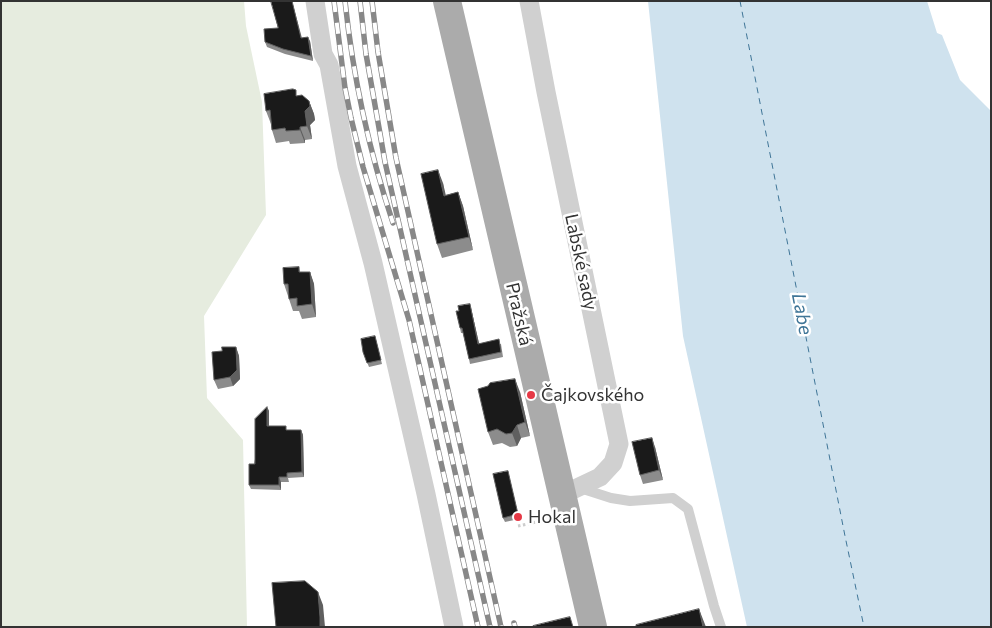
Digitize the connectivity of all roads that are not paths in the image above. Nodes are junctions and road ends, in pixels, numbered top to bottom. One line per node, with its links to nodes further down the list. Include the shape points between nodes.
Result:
1 (315, 1): 5 (street, via 347,166 373,263)
2 (447, 1): 4 (main road, Pražská)
3 (529, 1): 4 (street, Labské sady, via 619,444 613,463 600,477)
4 (569, 499): 6 (main road, Pražská); 7 (lane, via 630,501 673,498 688,509)
5 (454, 627)
6 (593, 627)
7 (721, 627)

